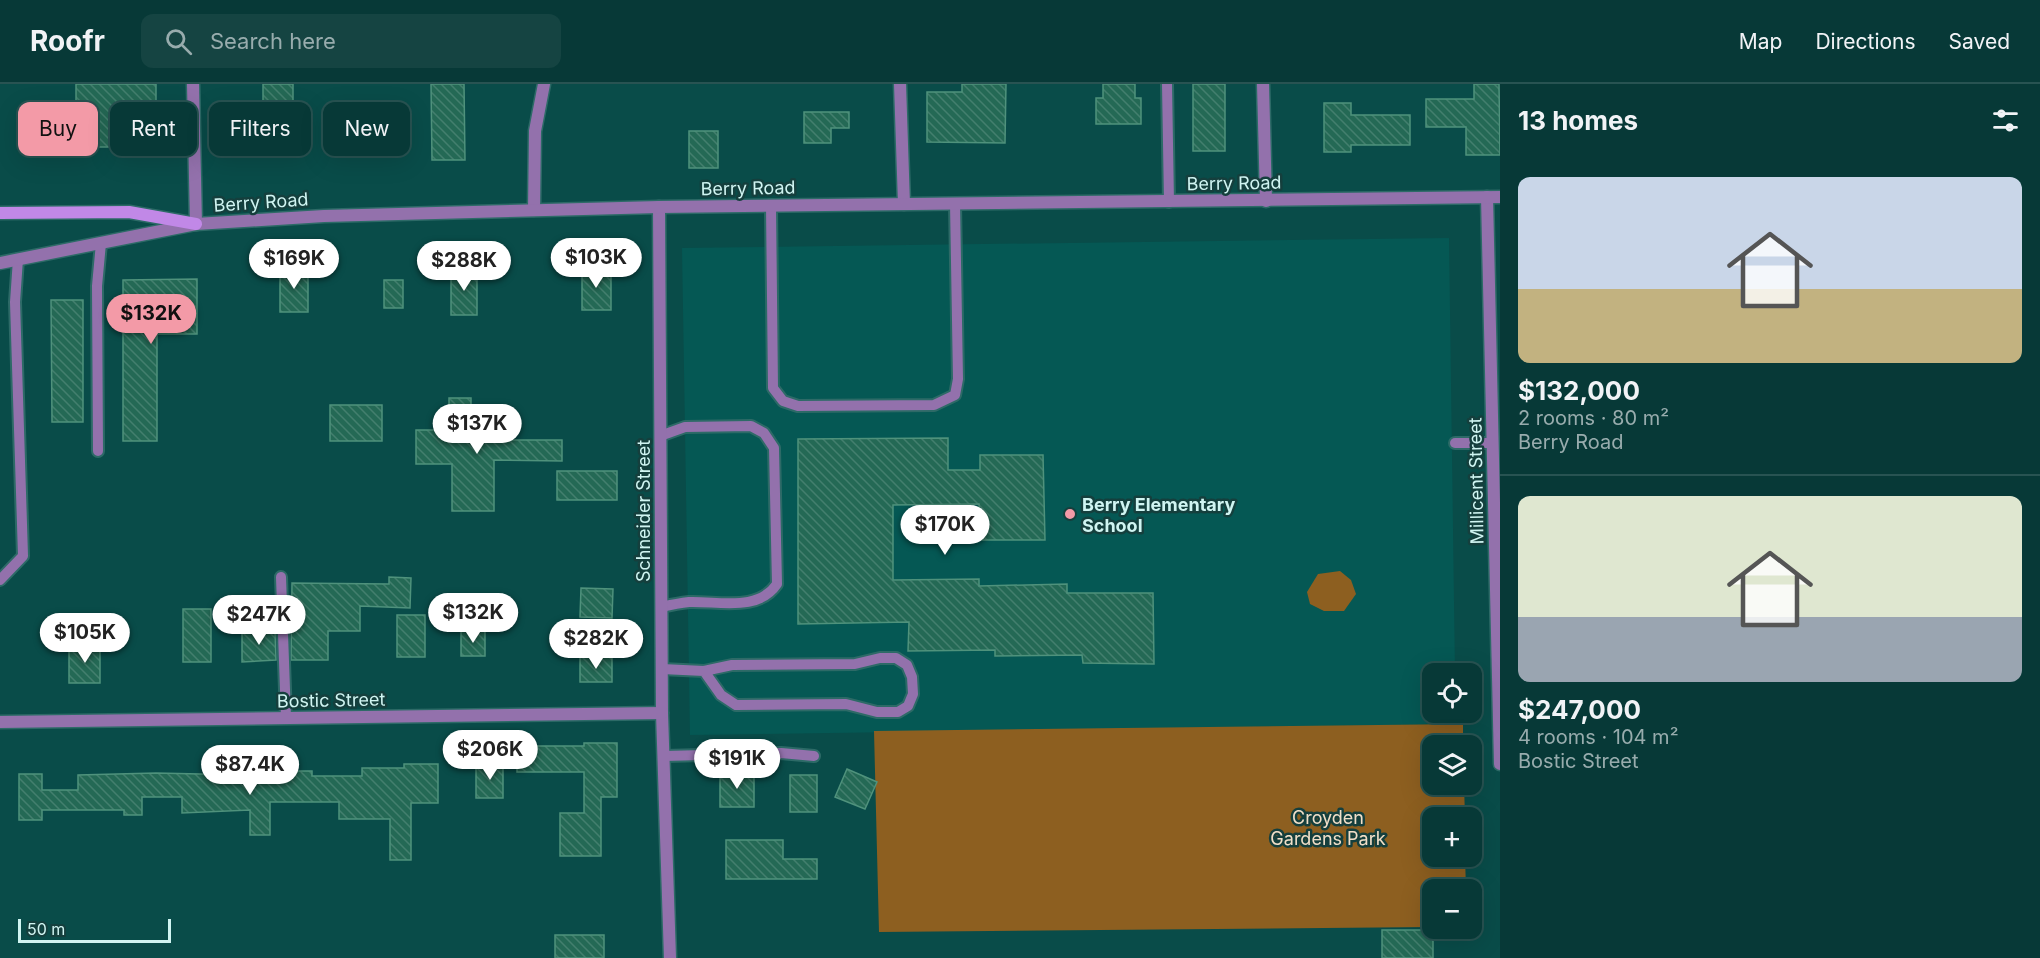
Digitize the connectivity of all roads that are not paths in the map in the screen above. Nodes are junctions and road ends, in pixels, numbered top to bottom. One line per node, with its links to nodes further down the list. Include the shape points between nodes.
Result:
1 (193, 84): 15 (street)
2 (544, 84): 13 (street, via 535,131)
3 (900, 84): 10 (street)
4 (1167, 84): 8 (lane)
5 (1263, 84): 7 (street)
6 (1494, 197): 7 (street, Berry Road); 21 (street, Millicent Street)
7 (1266, 201): 8 (street, Berry Road)
8 (1169, 202): 9 (street, Berry Road)
9 (954, 203): 10 (street, Berry Road); 11 (lane, via 958,379 955,395 922,406 798,406 783,401 773,388)
10 (904, 204): 11 (street, Berry Road)
11 (771, 206): 12 (street, Berry Road)
12 (658, 207): 13 (street, Berry Road); 19 (street, Schneider Street)
13 (534, 210): 15 (street, Berry Road)
14 (0, 213): 15 (main road, via 129,212)
15 (196, 224): 16 (street, Berry Road)
16 (101, 243): 17 (street, Berry Road); 22 (lane, via 97,286)
17 (18, 259): 18 (street, Berry Road); 24 (lane, via 15,302 23,556)
18 (0, 263)
19 (660, 436): 25 (street, Schneider Street); 25 (lane, via 685,427 751,426 765,433 774,448 777,584 770,595 753,602 688,602)
20 (1455, 443): 21 (lane)
21 (1495, 448): 33 (street, Millicent Street)
22 (98, 451)
23 (281, 577): 29 (lane)
24 (0, 580)
25 (661, 607): 26 (street, Schneider Street)
26 (662, 669): 27 (lane); 28 (street, Schneider Street)
27 (704, 670): 27 (lane, via 721,695 736,705 846,704 877,712 898,712 908,706 913,694 907,665 896,658 855,664 732,665)
28 (662, 714): 29 (street, Bostic Street); 31 (street, Schneider Street)
29 (286, 718): 30 (street, Bostic Street)
30 (0, 722)
31 (664, 756): 32 (lane); 34 (street, Schneider Street)
32 (814, 756)
33 (1500, 764)
34 (670, 958)

